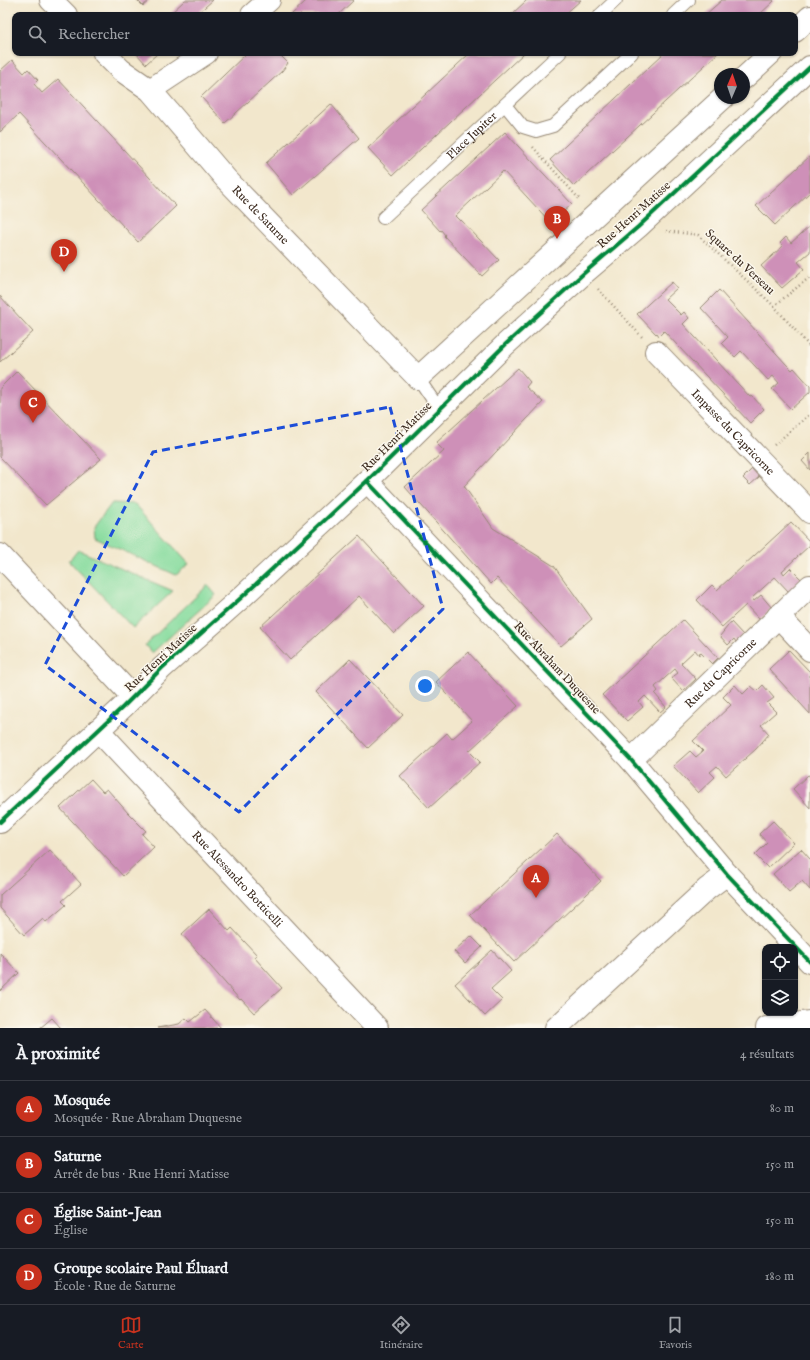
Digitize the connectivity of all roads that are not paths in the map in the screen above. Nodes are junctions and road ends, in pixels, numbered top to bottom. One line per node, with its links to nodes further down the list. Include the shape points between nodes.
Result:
1 (51, 0): 5 (street)
2 (269, 0): 6 (street)
3 (616, 0): 7 (lane)
4 (689, 0): 8 (lane)
5 (63, 12)
6 (255, 12)
7 (603, 12)
8 (676, 12)
9 (810, 17): 10 (street)
10 (798, 28)
11 (107, 56): 18 (street, Rue de Saturne, via 121,70)
12 (201, 56): 18 (street)
13 (557, 56): 20 (lane, Place Jupiter)
14 (629, 56): 20 (lane, via 553,126 536,131 522,127)
15 (768, 56): 17 (street)
16 (810, 67): 24 (street, Rue Henri Matisse, via 638,227 506,344)
17 (750, 72)
18 (150, 90): 23 (street, Rue de Saturne, via 226,179)
19 (716, 104): 23 (street, Rue Henri Matisse)
20 (504, 105): 21 (lane, Place Jupiter)
21 (383, 218)
22 (656, 352): 26 (street, Impasse du Capricorne)
23 (418, 378): 24 (lane)
24 (440, 409): 25 (street, Rue Henri Matisse)
25 (367, 481): 31 (street, Rue Henri Matisse); 33 (street, Rue Abraham Duquesne)
26 (810, 512)
27 (0, 555): 31 (street)
28 (810, 586): 29 (street, Rue du Capricorne)
29 (778, 616): 30 (street); 33 (street, Rue du Capricorne)
30 (810, 650)
31 (133, 697): 32 (street, Rue Henri Matisse)
32 (98, 730): 34 (street, Rue Henri Matisse); 38 (street, Rue Alessandro Botticelli)
33 (631, 760): 35 (street, Rue Abraham Duquesne)
34 (0, 822)
35 (727, 874): 36 (street, Rue Abraham Duquesne); 39 (street, via 707,889)
36 (810, 962)
37 (810, 1022): 40 (street)
38 (377, 1028)
39 (556, 1028)
40 (767, 1028)

